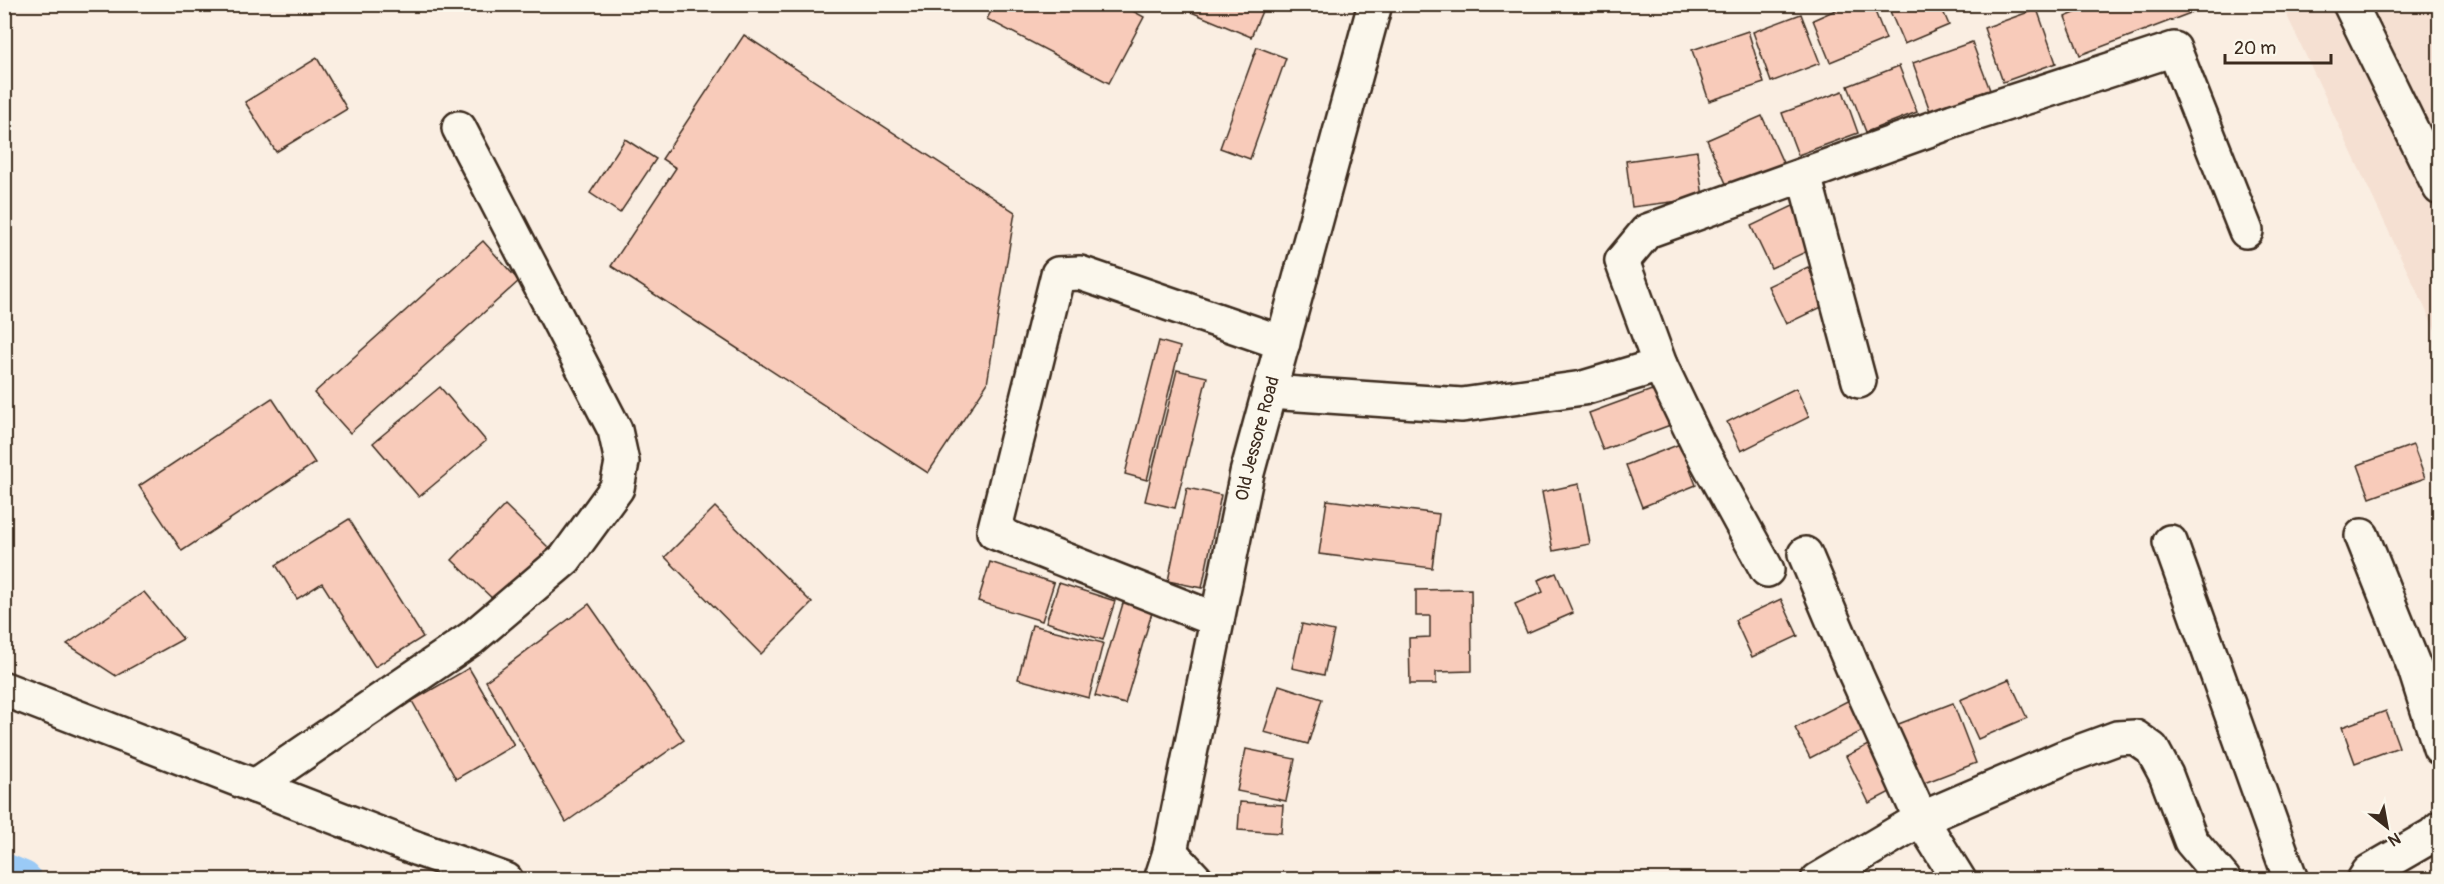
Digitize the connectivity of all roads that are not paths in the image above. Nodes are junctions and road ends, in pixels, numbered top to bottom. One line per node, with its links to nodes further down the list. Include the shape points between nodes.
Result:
1 (1376, 4): 7 (street, Old Jessore Road)
2 (2350, 4): 5 (street)
3 (459, 128): 18 (street, via 615,430 622,462 617,488 565,559 472,638)
4 (1804, 175): 6 (street, via 1953,121 2174,49); 8 (street, via 1647,231 1622,261); 9 (street)
5 (2439, 188)
6 (2246, 231)
7 (1283, 343): 10 (street, Old Jessore Road); 15 (street, via 1080,273 1058,274 994,532)
8 (1660, 365): 10 (street, via 1583,388 1462,405); 14 (street)
9 (1859, 381)
10 (1269, 392): 15 (street, Old Jessore Road, via 1247,473)
11 (2362, 536): 17 (street, via 2415,669)
12 (2170, 542): 27 (street)
13 (1805, 554): 19 (street)
14 (1767, 570)
15 (1217, 620): 21 (street, Old Jessore Road)
16 (4, 689): 18 (street)
17 (2439, 748)
18 (255, 786): 22 (street)
19 (1921, 819): 24 (street); 25 (street); 26 (street, via 2117,738 2135,737 2152,749 2191,841)
20 (2439, 828): 28 (street, via 2433,836 2369,872)
21 (1165, 866): 23 (street)
22 (506, 879)
23 (1196, 879)
24 (1818, 879)
25 (1959, 879)
26 (2224, 879)
27 (2291, 879)
28 (2364, 879)

